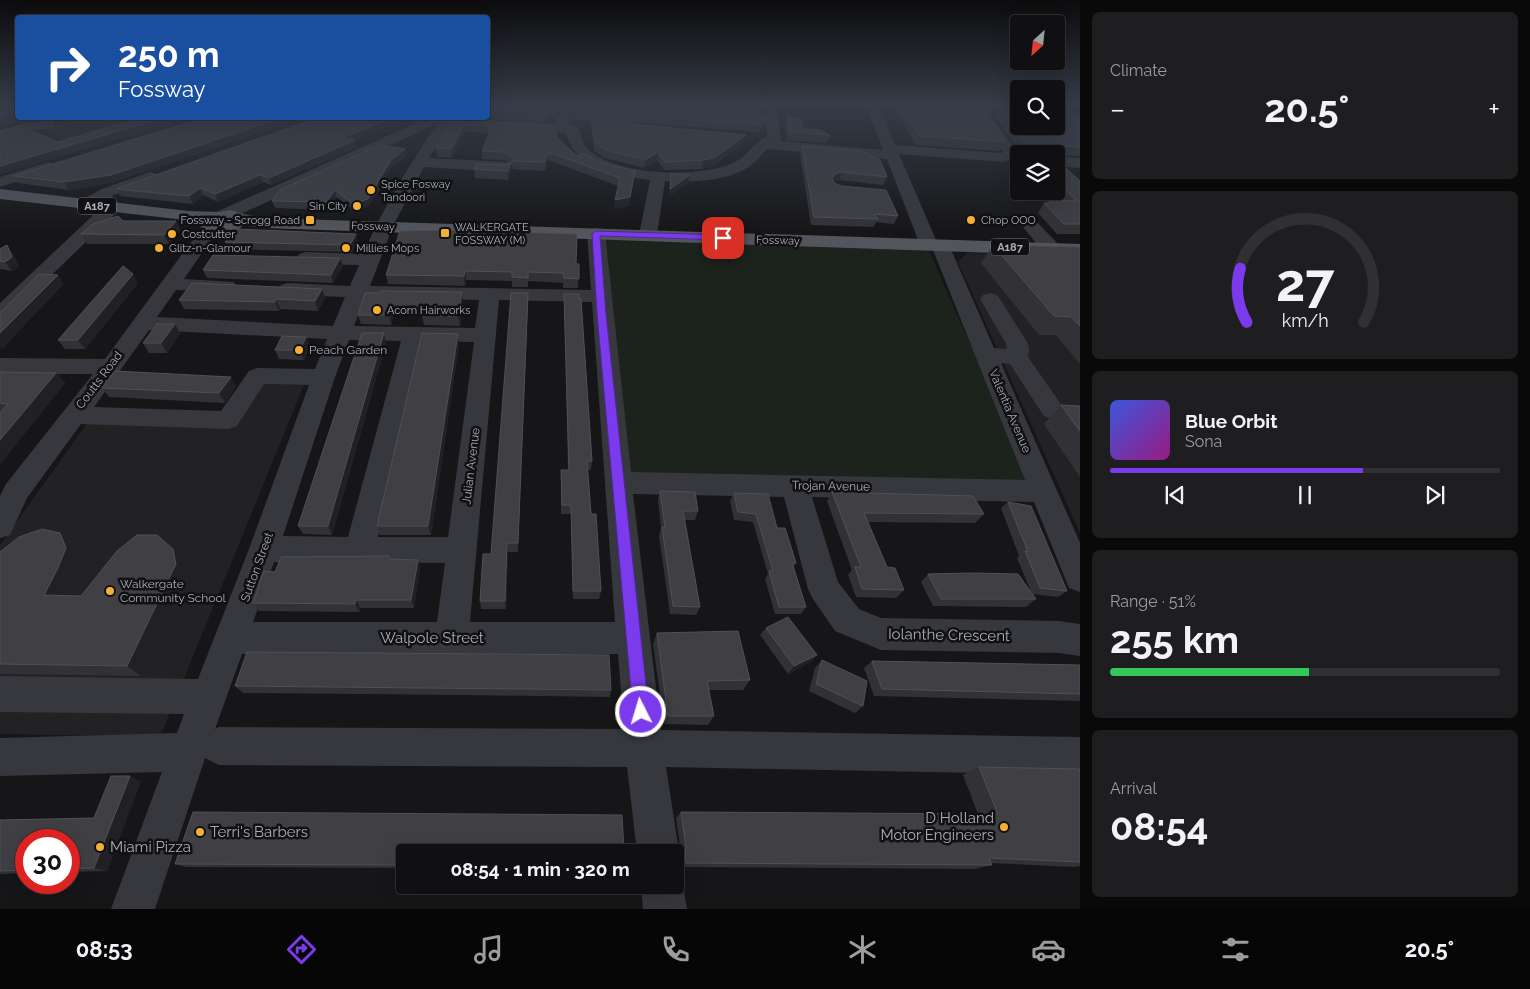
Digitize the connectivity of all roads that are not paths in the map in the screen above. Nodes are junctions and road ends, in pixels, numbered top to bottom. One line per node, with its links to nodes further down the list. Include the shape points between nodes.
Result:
1 (379, 147): 23 (street)
2 (428, 147): 10 (street, Sutton Street)
3 (580, 147): 15 (street, via 585,155 623,170)
4 (757, 147): 15 (street, via 754,156 736,168 704,175)
5 (841, 147): 7 (street)
6 (889, 147): 7 (street, Valentia Avenue)
7 (891, 152): 8 (street); 19 (street, Valentia Avenue)
8 (1010, 157)
9 (65, 162): 16 (street)
10 (419, 162): 13 (street); 22 (street, Sutton Street)
11 (1065, 162): 12 (street)
12 (1080, 163)
13 (504, 166)
14 (163, 173): 20 (street, via 108,192)
15 (658, 177): 26 (street)
16 (0, 182)
17 (891, 192): 19 (street)
18 (0, 194): 20 (main road, Fossway / A187)
19 (909, 194): 27 (street, Valentia Avenue, via 927,218)
20 (85, 204): 21 (main road, Fossway / A187)
21 (111, 208): 23 (main road, Fossway / A187); 34 (street)
22 (384, 226): 23 (main road, Fossway / A187, via 265,223); 25 (main road, Fossway / A187); 31 (street, Sutton Street)
23 (219, 227): 33 (street, Coutts Road)
24 (1032, 227): 28 (street)
25 (596, 233): 26 (main road, Fossway / A187); 37 (street)
26 (648, 235): 27 (main road, Fossway / A187)
27 (935, 245): 28 (main road, Fossway / A187); 44 (street, Valentia Avenue)
28 (1052, 248): 29 (main road, Fossway / A187)
29 (1080, 250)
30 (291, 258): 31 (street)
31 (369, 260): 35 (street, Sutton Street)
32 (0, 284): 34 (street)
33 (170, 284): 35 (street); 40 (street, Coutts Road)
34 (27, 288): 39 (street)
35 (358, 292): 36 (street); 41 (street, Sutton Street)
36 (490, 293): 37 (street); 43 (street, Julian Avenue)
37 (600, 296): 51 (street)
38 (990, 299): 45 (street, via 1016,342)
39 (0, 314)
40 (141, 323): 41 (street); 47 (street, Coutts Road)
41 (341, 333): 42 (street); 48 (street, Sutton Street)
42 (413, 335): 43 (street); 55 (street)
43 (486, 335): 57 (street, Julian Avenue)
44 (986, 354): 45 (street); 53 (street, Valentia Avenue)
45 (1017, 358): 49 (street)
46 (0, 366): 47 (street)
47 (111, 366): 50 (street, Coutts Road)
48 (323, 377): 50 (street, via 257,376 228,420); 56 (street, Sutton Street)
49 (1053, 410)
50 (73, 415): 54 (street, Coutts Road, via 16,492)
51 (618, 483): 52 (street, Trojan Avenue); 61 (street)
52 (794, 485): 53 (street, Trojan Avenue); 62 (street, Iolanthe Crescent, via 824,589 847,620 881,634)
53 (1044, 491): 58 (street, Valentia Avenue)
54 (0, 526)
55 (360, 548): 56 (street); 57 (street)
56 (264, 549): 59 (street, Sutton Street)
57 (461, 550): 60 (street, Julian Avenue)
58 (1080, 578)
59 (230, 638): 60 (street, Walpole Street); 64 (street, Sutton Street)
60 (452, 638): 61 (street, Walpole Street)
61 (634, 638): 65 (street)
62 (1080, 640)
63 (0, 694): 64 (street)
64 (210, 697): 66 (street, Sutton Street)
65 (644, 748): 66 (street); 67 (street); 69 (street)
66 (204, 749): 68 (street); 71 (street, Sutton Street)
67 (1080, 756)
68 (0, 757)
69 (657, 844)
70 (663, 894): 72 (street)
71 (133, 909)
72 (665, 909)

